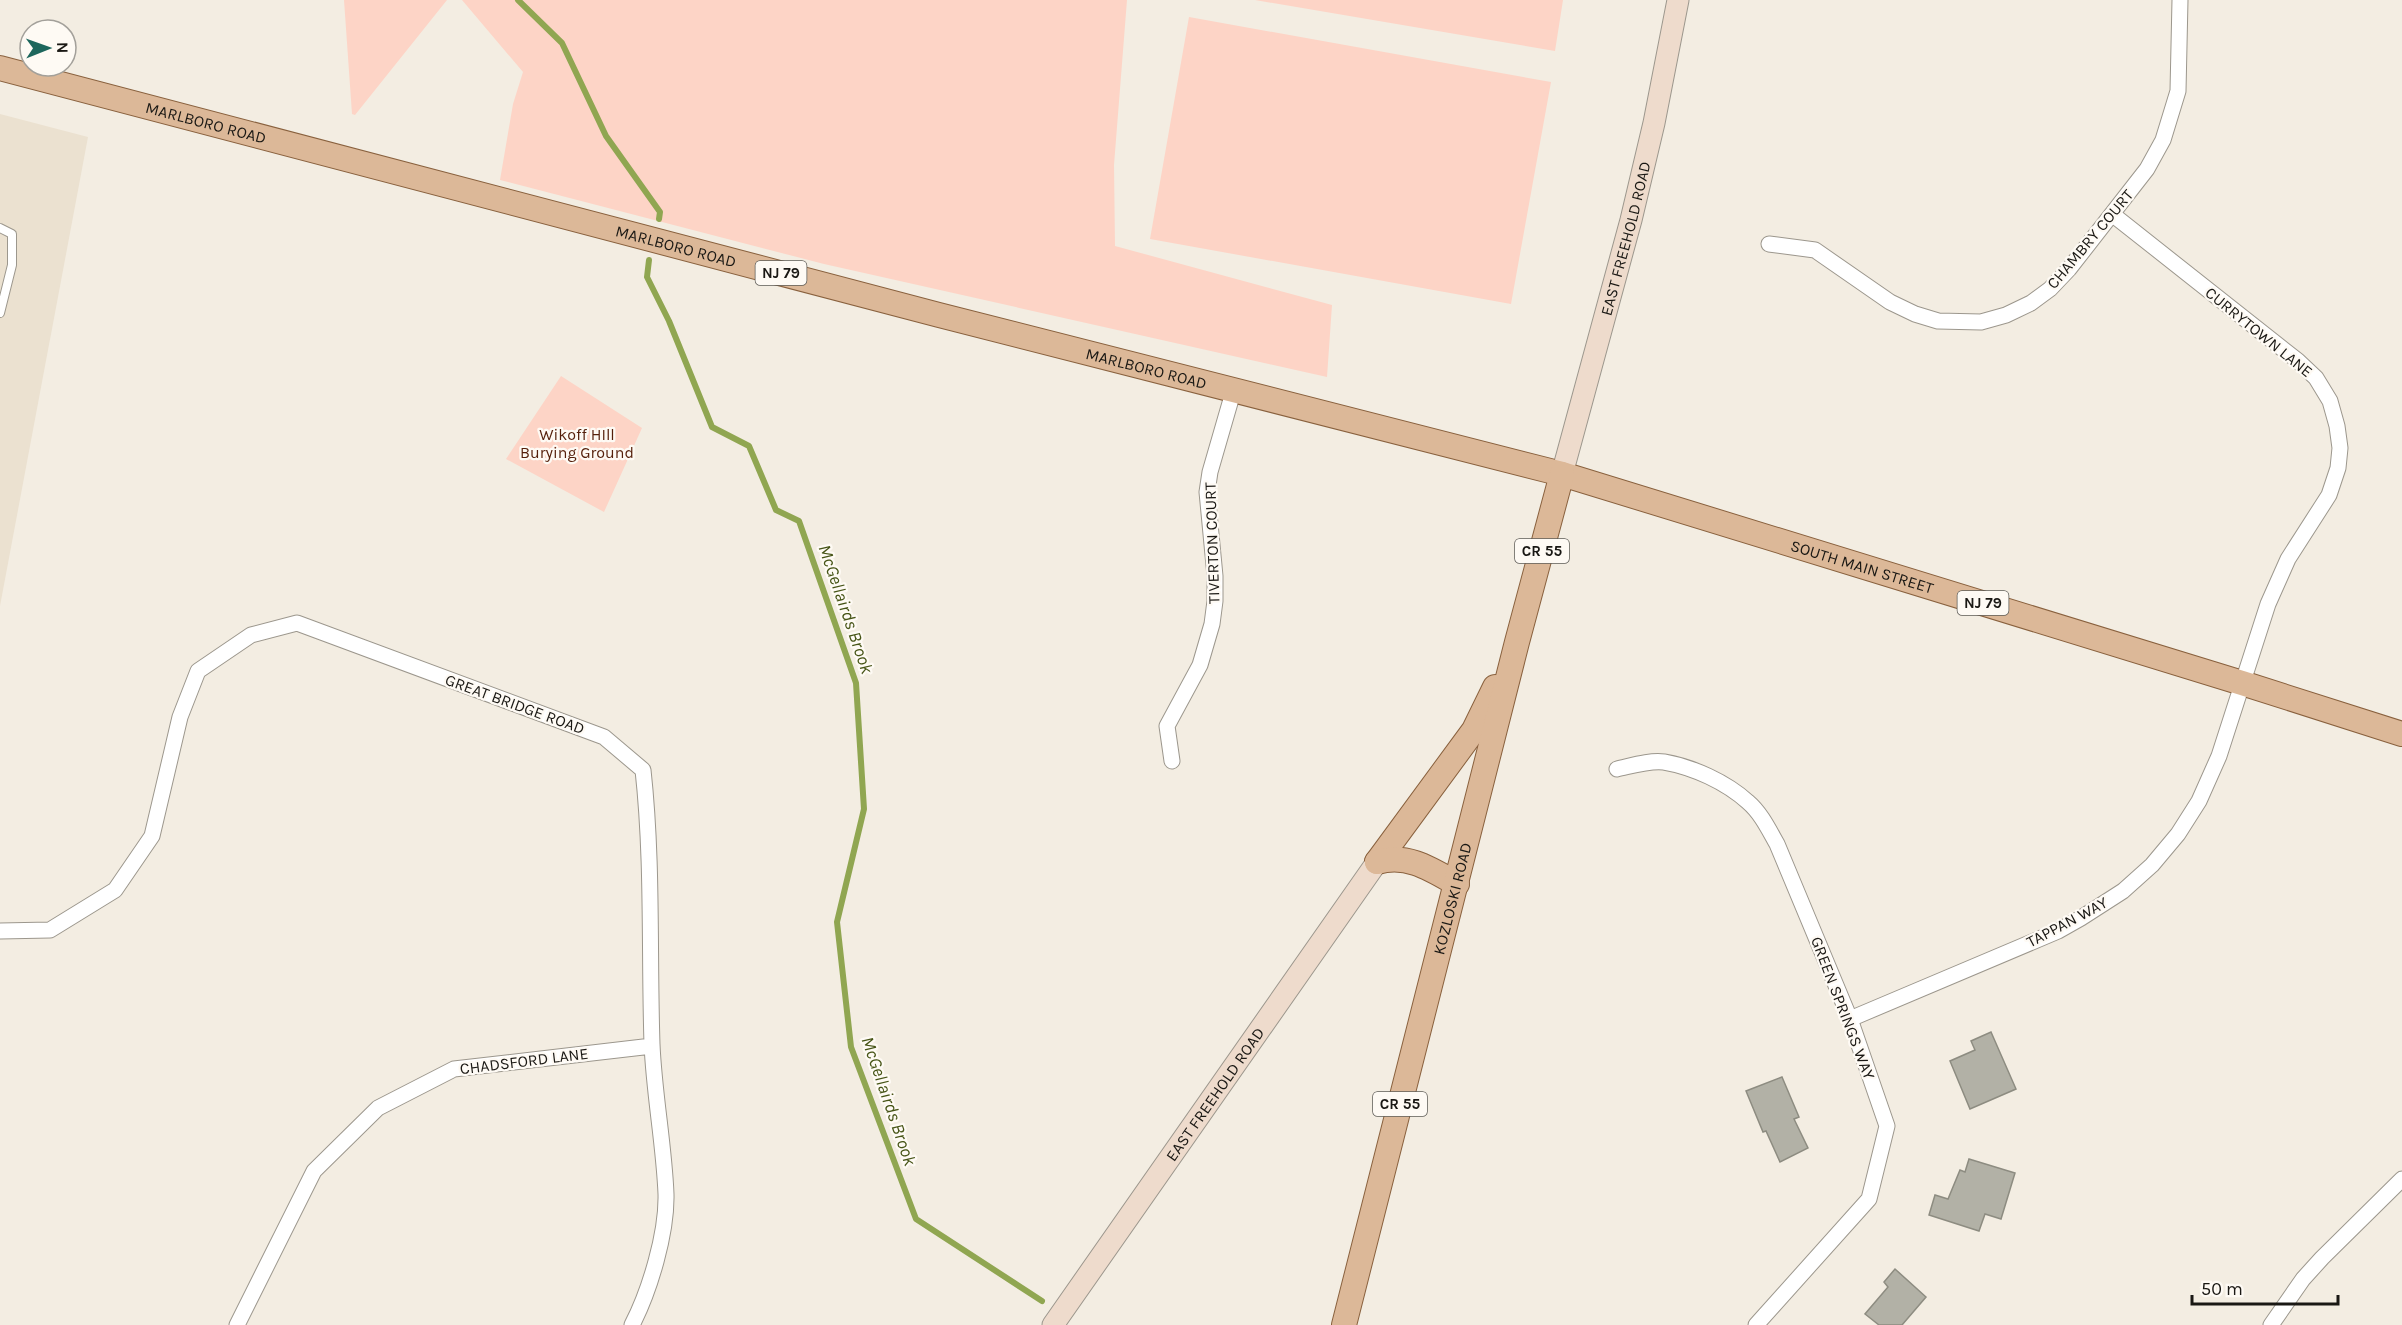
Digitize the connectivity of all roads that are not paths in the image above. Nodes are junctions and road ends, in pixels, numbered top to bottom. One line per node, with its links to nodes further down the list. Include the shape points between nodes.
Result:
1 (1678, 0): 9 (street, EAST FREEHOLD ROAD, via 1631,220)
2 (2180, 0): 4 (street, CHAMBRY COURT, via 2178,91 2171,117 2147,169)
3 (0, 68): 8 (main road, MARLBORO ROAD / NJ 79)
4 (2112, 214): 6 (street, CHAMBRY COURT, via 2050,289 2006,315 1981,322 1938,321 1916,314 1890,302 1815,250); 11 (street, CURRYTOWN LANE, via 2298,361 2330,401 2337,426 2338,468 2329,495 2288,560 2268,604)
5 (0, 228): 7 (lane, via 12,234 12,265)
6 (1769, 244)
7 (0, 313)
8 (1234, 389): 9 (main road, MARLBORO ROAD / NJ 79); 13 (street, TIVERTON COURT, via 1210,471 1208,492 1215,576 1212,624 1200,664 1167,726)
9 (1562, 474): 10 (main road, KOZLOSKI ROAD / CR 55); 11 (main road, SOUTH MAIN STREET / NJ 79)
10 (1517, 642): 15 (main road, via 1474,730); 16 (main road, KOZLOSKI ROAD / CR 55)
11 (2242, 683): 12 (main road, SOUTH MAIN STREET / NJ 79); 18 (street, TAPPAN WAY, via 2219,756 2199,801 2152,865 2123,891 2058,931)
12 (2402, 734)
13 (1172, 761)
14 (1617, 769): 18 (street, GREEN SPRINGS WAY, via 1662,762 1701,773 1749,803 1777,844)
15 (1377, 862): 16 (main road, via 1389,858 1414,862); 23 (street, EAST FREEHOLD ROAD)
16 (1457, 884): 24 (main road, KOZLOSKI ROAD / CR 55)
17 (0, 931): 19 (street, GREAT BRIDGE ROAD, via 50,930 115,891 152,836 180,717 198,671 251,635 297,623 604,736 643,770 648,816)
18 (1850, 1019): 25 (street, GREEN SPRINGS WAY, via 1887,1126 1869,1199)
19 (652, 1046): 21 (street, CHADSFORD LANE, via 454,1069 378,1108 314,1171); 22 (street, GREAT BRIDGE ROAD, via 666,1195 659,1249)
20 (2402, 1179): 26 (street, via 2322,1258)
21 (237, 1325)
22 (632, 1325)
23 (1053, 1325)
24 (1344, 1325)
25 (1756, 1325)
26 (2271, 1325)

